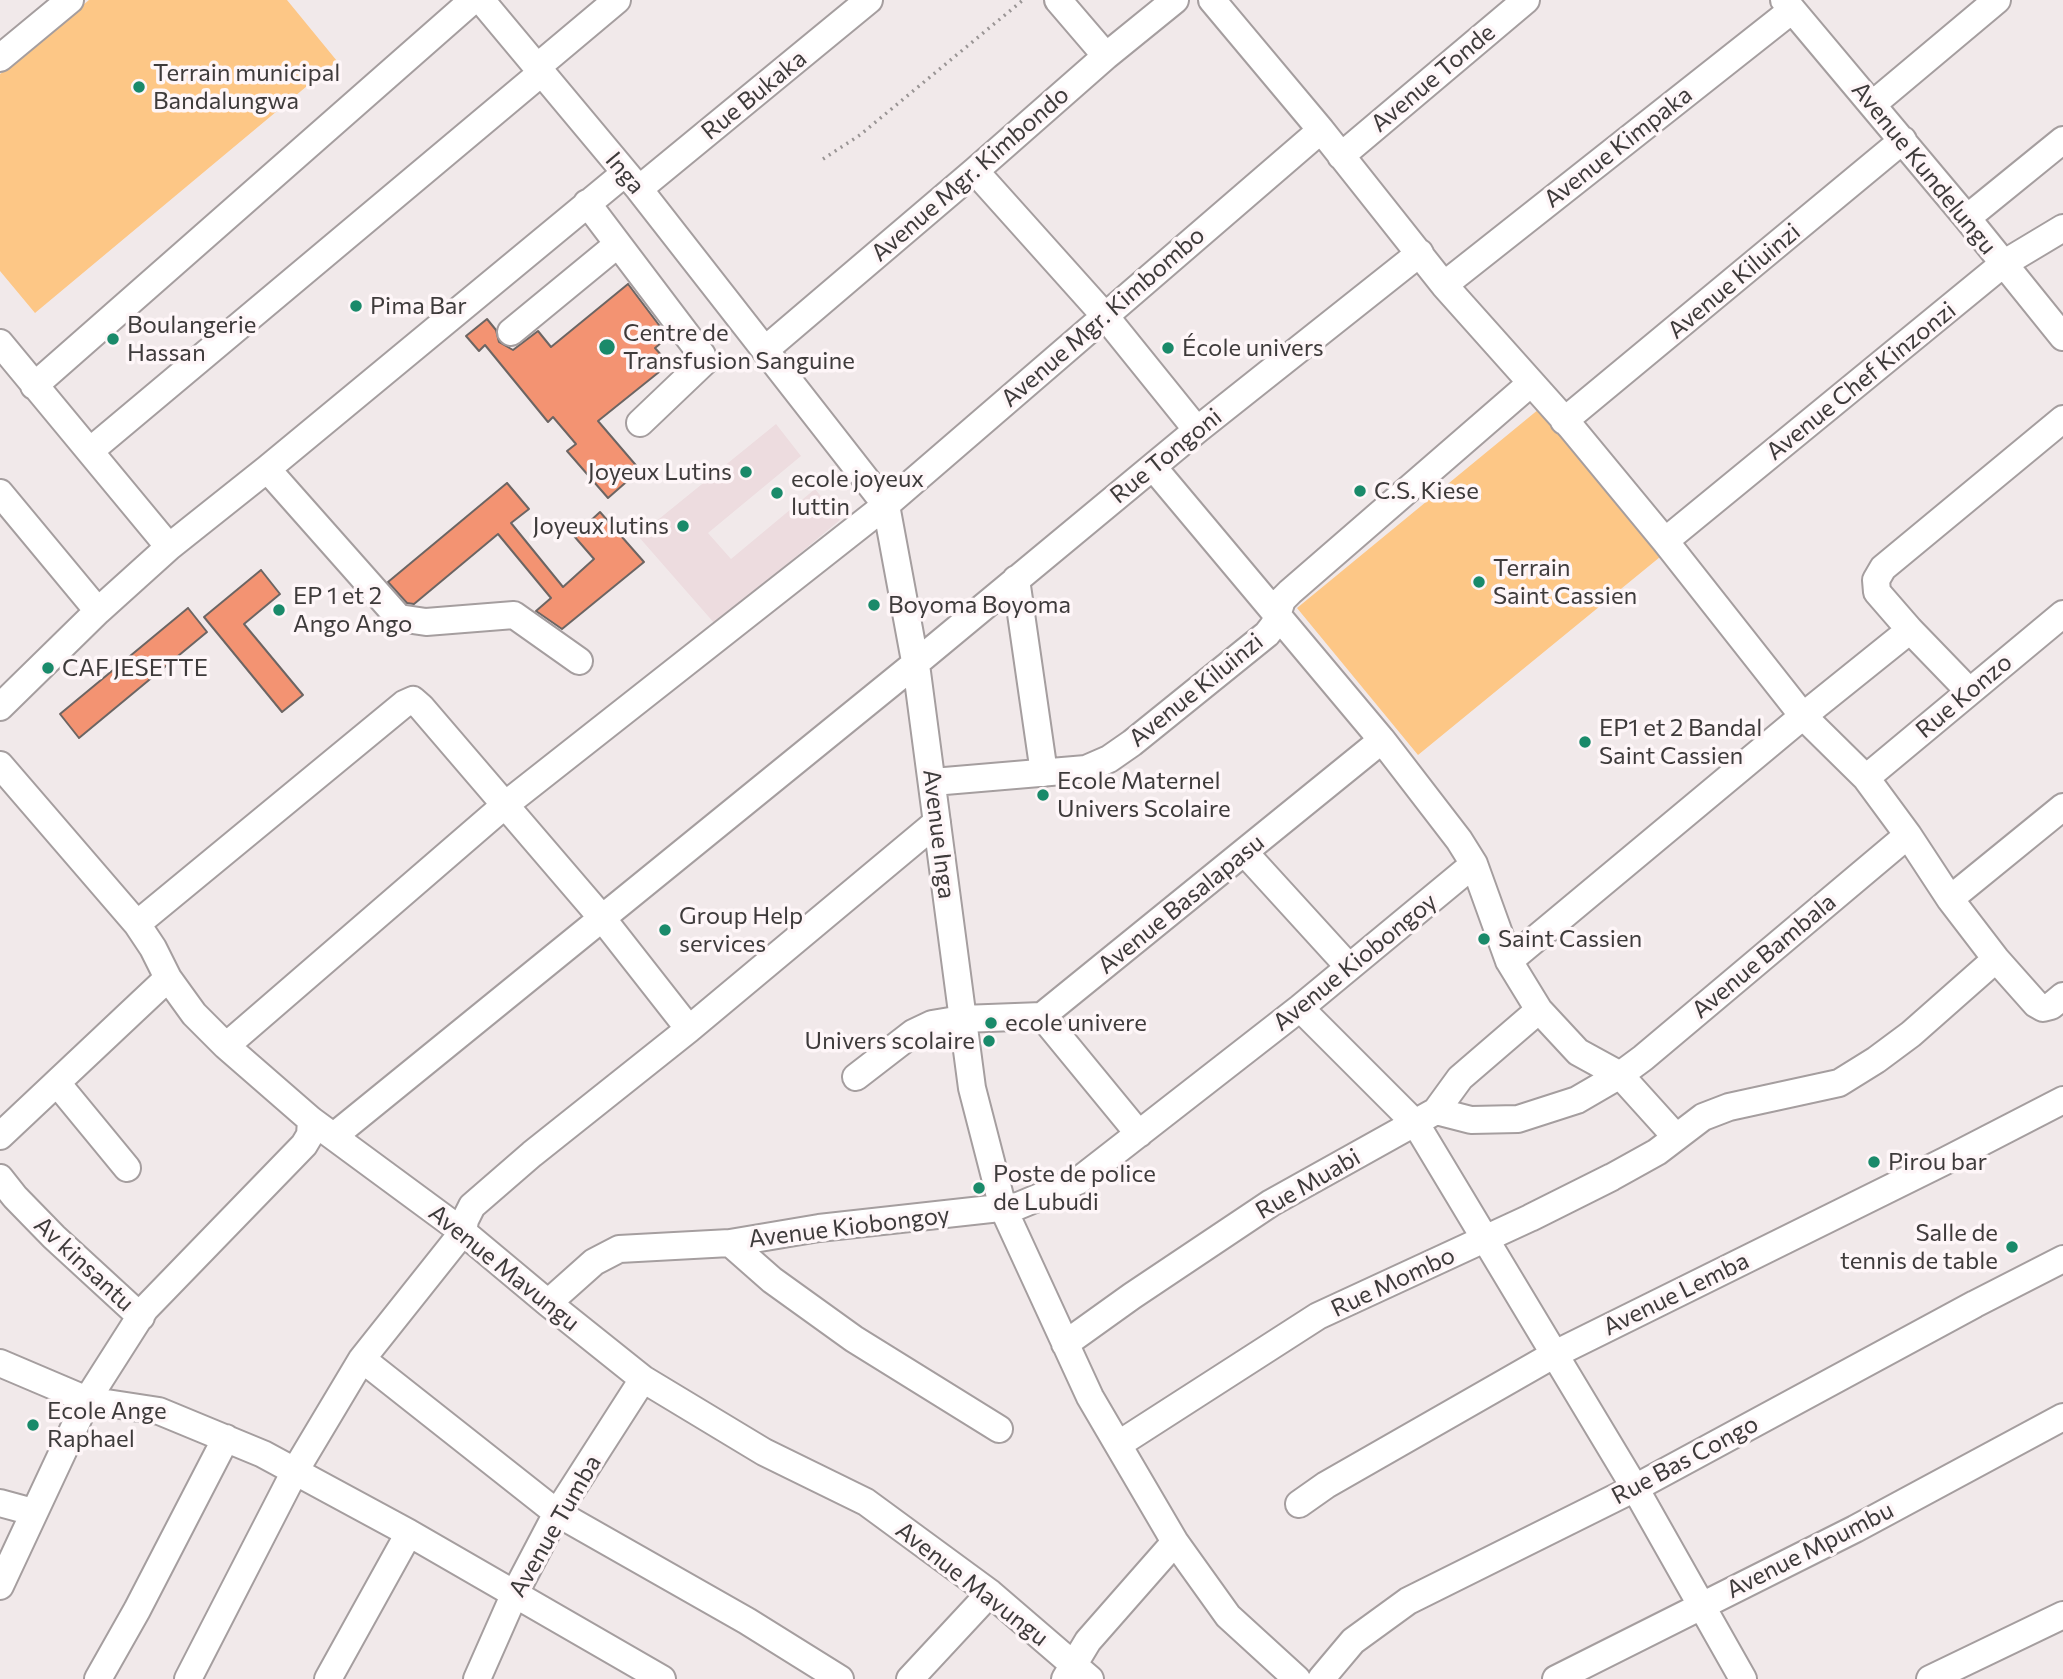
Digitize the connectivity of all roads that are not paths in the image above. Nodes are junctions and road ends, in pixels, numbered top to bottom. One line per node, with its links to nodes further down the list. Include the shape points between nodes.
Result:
1 (70, 0): 13 (street)
2 (473, 0): 35 (street)
3 (481, 0): 14 (street, Inga)
4 (617, 0): 14 (street)
5 (869, 0): 21 (street, Rue Bukaka)
6 (1058, 0): 12 (street)
7 (1175, 0): 12 (street, Avenue Mgr. Kimbondo)
8 (1212, 0): 16 (street)
9 (1525, 0): 19 (street, Avenue Tonde)
10 (1997, 0): 15 (street)
11 (1788, 5): 15 (street, Avenue Kundelungu); 28 (street, Avenue Kimpaka)
12 (1106, 56): 20 (street, Avenue Mgr. Kimbondo)
13 (0, 58)
14 (538, 71): 21 (street, Inga); 40 (street)
15 (1873, 104): 17 (street, Avenue Kundelungu)
16 (1321, 130): 19 (street); 29 (street, Avenue Mgr. Kimbombo)
17 (1903, 140): 23 (street, Avenue Kundelungu); 37 (street, Avenue Kiluinzi)
18 (2063, 140): 23 (street)
19 (1340, 156): 26 (street)
20 (975, 171): 29 (street); 33 (street, Avenue Mgr. Kimbondo)
21 (632, 181): 22 (street, Rue Bukaka); 33 (street, Inga)
22 (587, 203): 25 (street); 42 (street, Rue Bukaka)
23 (1967, 218): 27 (street, Avenue Kundelungu)
24 (2063, 228): 27 (street, Avenue Chef Kinzonzi)
25 (618, 244): 30 (street); 38 (street, via 704,362)
26 (1420, 253): 28 (street); 39 (street, Rue Tongoni)
27 (2003, 264): 31 (street, Avenue Kundelungu); 45 (street, Avenue Chef Kinzonzi)
28 (1444, 285): 34 (street)
29 (1105, 316): 39 (street); 44 (street, Avenue Mgr. Kimbombo)
30 (511, 332)
31 (2063, 337)
32 (0, 343): 35 (street)
33 (766, 349): 44 (street, Avenue Inga)
34 (1531, 383): 37 (street); 49 (street, Avenue Kiluinzi, via 1290,592)
35 (34, 386): 40 (street)
36 (2063, 419): 51 (street, via 1883,568 1876,580 1877,592)
37 (1564, 421): 45 (street)
38 (640, 423)
39 (1197, 430): 41 (street, Rue Tongoni)
40 (90, 451): 46 (street)
41 (1153, 467): 47 (street, Rue Tongoni); 49 (street)
42 (267, 469): 46 (street, Rue Bukaka); 52 (street, via 399,618 426,622 514,615)
43 (0, 492): 48 (street)
44 (886, 505): 53 (street, Avenue Inga); 62 (street, Avenue Mgr. Kimbombo)
45 (1665, 541): 56 (street)
46 (169, 547): 48 (street, Rue Bukaka)
47 (1016, 579): 53 (street, Rue Tongoni); 59 (street)
48 (98, 611): 55 (street, Rue Bukaka)
49 (1277, 613): 57 (street); 59 (street, Avenue Kiluinzi, via 1266,634 1132,744 1086,769)
50 (2063, 614): 54 (street, Rue Konzo)
51 (1910, 630): 54 (street); 56 (street)
52 (579, 661)
53 (916, 663): 61 (street, Avenue Inga); 69 (street, Rue Tongoni)
54 (1969, 691): 60 (street, Rue Konzo)
55 (0, 707)
56 (1802, 716): 60 (street); 72 (street)
57 (1382, 740): 66 (street, Avenue Basalapasu); 67 (street)
58 (0, 765): 70 (street, Avenue Mavungu)
59 (1044, 773): 61 (street, Avenue Kiluinzi)
60 (1866, 778): 65 (street)
61 (933, 782): 64 (street, Avenue Inga)
62 (505, 805): 69 (street); 70 (street, via 413,700); 81 (street, Avenue Mgr. Kimbombo)
63 (2063, 807): 68 (street)
64 (937, 822): 79 (street, Avenue Inga); 80 (street)
65 (1908, 835): 68 (street); 82 (street, Avenue Bambala)
66 (1245, 853): 73 (street); 78 (street, Avenue Basalapasu)
67 (1474, 864): 72 (street); 73 (street, Avenue Kiobongoy)
68 (1950, 899): 71 (street)
69 (602, 918): 80 (street); 90 (street, Rue Tongoni)
70 (137, 924): 74 (street, Avenue Mavungu)
71 (1996, 959): 75 (street, via 2043,1008); 91 (street, Rue Mombo, via 1911,1034 1839,1083 1728,1107 1703,1117)
72 (1509, 961): 77 (street)
73 (1349, 967): 76 (street, Avenue Kiobongoy)
74 (167, 978): 81 (street, Avenue Mavungu); 84 (street)
75 (2063, 996)
76 (1300, 1008): 86 (street); 88 (street, Avenue Kiobongoy)
77 (1539, 1010): 82 (street, via 1578,1052); 86 (street, Rue Muabi, via 1460,1078)
78 (1042, 1016): 79 (street); 88 (street)
79 (962, 1019): 83 (street, via 922,1028); 94 (street, Avenue Inga, via 972,1088)
80 (689, 1029): 95 (street, via 487,1192 472,1206)
81 (226, 1046): 87 (street, Avenue Mavungu)
82 (1620, 1075): 86 (street, Avenue Bambala, via 1577,1100 1518,1119); 91 (street)
83 (856, 1077)
84 (57, 1083): 89 (street); 92 (street)
85 (2063, 1100): 102 (street, Avenue Lemba)
86 (1426, 1117): 96 (street); 101 (street, Rue Muabi, via 1271,1203)
87 (311, 1120): 90 (street, Avenue Mavungu); 100 (street, via 304,1145)
88 (1139, 1134): 94 (street, Avenue Kiobongoy, via 1077,1181)
89 (0, 1136)
90 (334, 1136): 95 (street, Avenue Mavungu)
91 (1676, 1137): 96 (street, Rue Mombo, via 1612,1177)
92 (127, 1168)
93 (0, 1178): 100 (street, Av kinsantu, via 54,1237)
94 (1003, 1208): 97 (street, Avenue Kiobongoy, via 819,1228); 101 (street, Avenue Inga)
95 (463, 1232): 99 (street, Avenue Mavungu); 103 (street)
96 (1487, 1239): 102 (street); 110 (street, Rue Mombo, via 1318,1316)
97 (730, 1243): 99 (street, Avenue Kiobongoy, via 619,1249 594,1262); 108 (street, via 853,1339)
98 (2063, 1259): 112 (street, Rue Bas Congo)
99 (548, 1303): 105 (street, Avenue Mavungu)
100 (141, 1317): 106 (street)
101 (1065, 1344): 110 (street, Avenue Inga)
102 (1555, 1354): 112 (street); 114 (street, Avenue Lemba)
103 (362, 1359): 111 (street); 116 (street)
104 (0, 1363): 106 (street)
105 (643, 1379): 116 (street, Avenue Tumba); 121 (street, Avenue Mavungu, via 764,1452 866,1502)
106 (87, 1400): 109 (street, via 159,1411); 115 (street)
107 (2063, 1417): 122 (street, Avenue Mpumbu, via 1855,1529)
108 (999, 1429)
109 (226, 1438): 111 (street); 125 (street)
110 (1119, 1444): 118 (street, Avenue Inga)
111 (295, 1471): 117 (street); 126 (street)
112 (1635, 1488): 122 (street); 133 (street, Rue Bas Congo, via 1408,1601 1353,1641)
113 (0, 1503): 115 (street)
114 (1299, 1504)
115 (33, 1512): 119 (street)
116 (557, 1513): 120 (street, Avenue Tumba); 130 (street)
117 (409, 1533): 120 (street); 127 (street)
118 (1175, 1542): 124 (street, via 1088,1641); 132 (street, Avenue Inga, via 1228,1616)
119 (0, 1586)
120 (515, 1593): 128 (street, Avenue Tumba); 129 (street)
121 (990, 1593): 124 (street, Avenue Mavungu); 131 (street)
122 (1703, 1604): 134 (street, Avenue Mpumbu); 135 (street)
123 (2063, 1615): 136 (street)
124 (1076, 1674)
125 (98, 1679)
126 (188, 1679)
127 (328, 1679)
128 (477, 1679)
129 (662, 1679)
130 (840, 1679)
131 (910, 1679)
132 (1297, 1679)
133 (1321, 1679)
134 (1556, 1679)
135 (1743, 1679)
136 (1930, 1679)

